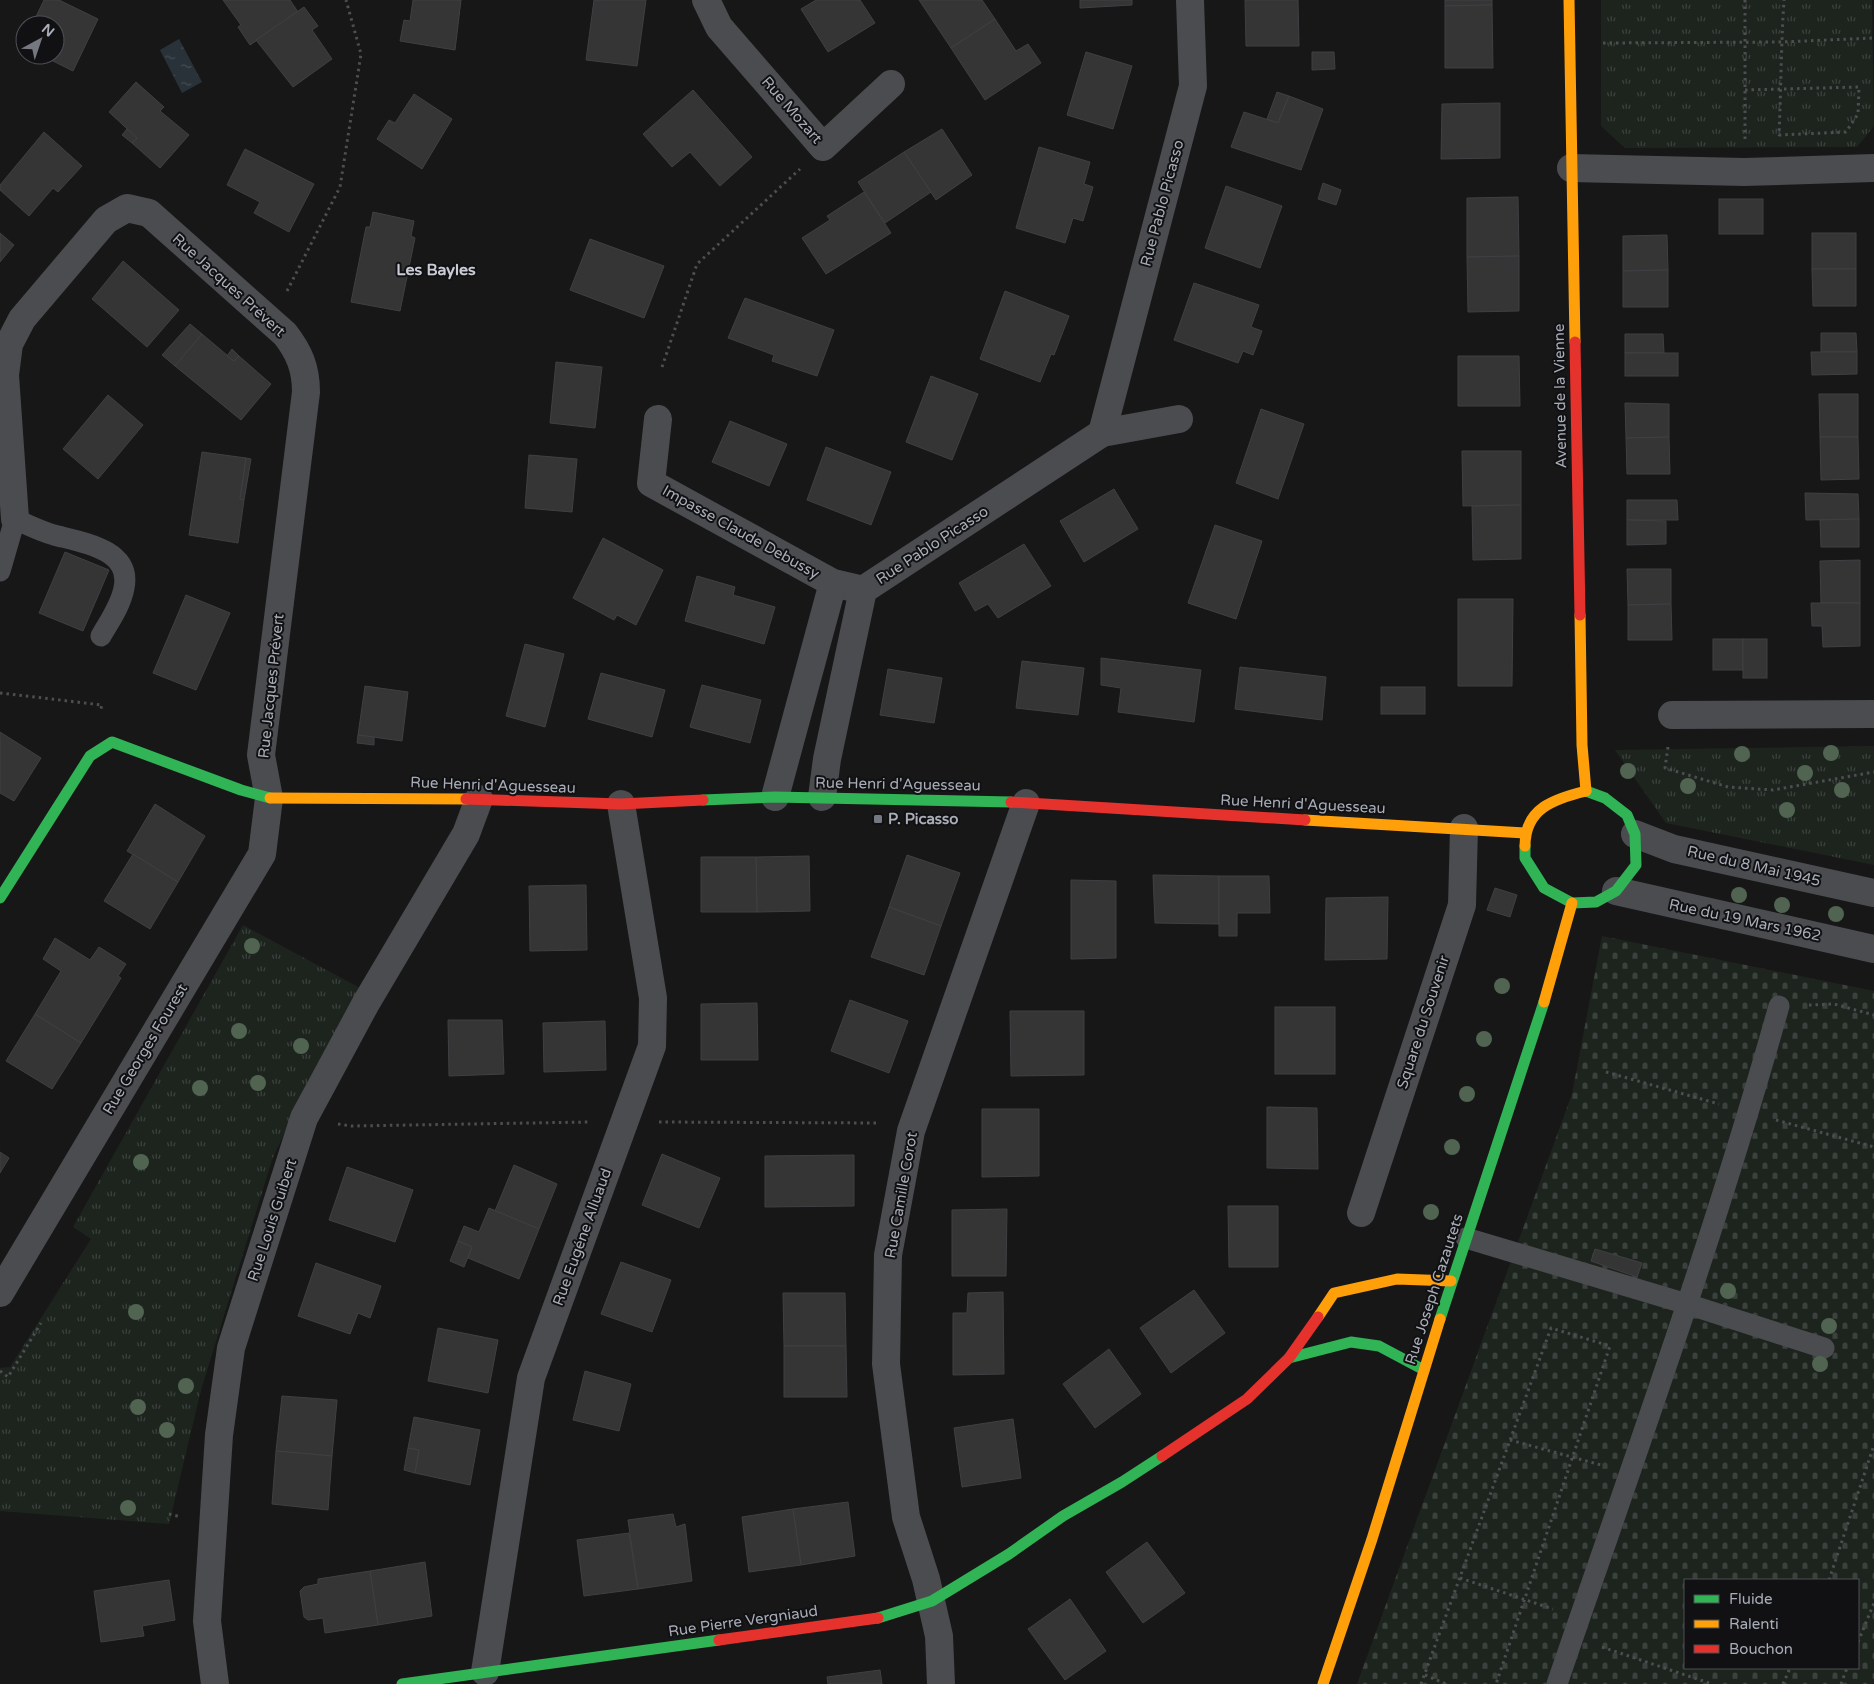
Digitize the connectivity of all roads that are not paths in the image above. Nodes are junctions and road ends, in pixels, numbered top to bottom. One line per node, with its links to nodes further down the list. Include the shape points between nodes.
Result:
1 (706, 0): 4 (street, Rue Mozart, via 719,27 823,147)
2 (1190, 0): 9 (street, Rue Pablo Picasso, via 1193,86)
3 (1569, 0): 5 (street, Avenue de la Vienne)
4 (891, 84)
5 (1571, 168): 6 (street, via 1744,172); 17 (street, Avenue de la Vienne, via 1582,745)
6 (1874, 168)
7 (658, 419): 12 (street, Impasse Claude Debussy, via 651,483)
8 (1179, 419): 9 (street, Rue Pablo Picasso)
9 (1102, 433): 13 (street, Rue Pablo Picasso)
10 (15, 519): 11 (lane); 14 (lane, via 36,529 99,548 120,562 125,575 124,588); 19 (street, Rue Jacques Prévert, via 5,375 10,344 22,319 106,220 127,208 149,213 285,334 297,349 306,373 261,756)
11 (0, 571)
12 (833, 583): 13 (street, Impasse Claude Debussy); 20 (street)
13 (863, 590): 18 (street, Rue Pablo Picasso)
14 (100, 636)
15 (1874, 714): 16 (street)
16 (1672, 715)
17 (1586, 791): 25 (street, via 1559,798 1536,812); 26 (street, via 1606,798 1627,815)
18 (822, 796): 20 (street, Rue Henri d'Aguesseau); 22 (street, Rue Henri d'Aguesseau)
19 (269, 798): 21 (street, Rue Henri d'Aguesseau); 29 (street, Rue Henri d'Aguesseau, via 112,742 90,756); 36 (street, Rue Georges Fourest, via 262,854)
20 (776, 798): 23 (street, Rue Henri d'Aguesseau)
21 (479, 799): 23 (street, Rue Henri d'Aguesseau); 43 (street, Rue Louis Guibert, via 466,834 366,1003 304,1118 231,1348 219,1435 207,1621)
22 (1026, 803): 24 (street, Rue Henri d'Aguesseau); 41 (street, Rue Camille Corot, via 911,1131 888,1255 886,1364 906,1518)
23 (621, 804): 42 (street, Rue Eugéne Alluaud, via 653,998 652,1046 531,1378)
24 (1464, 828): 25 (street, Rue Henri d'Aguesseau); 33 (street, Square du Souvenir, via 1462,905)
25 (1525, 833): 30 (street, via 1525,858 1534,875 1544,888)
26 (1635, 834): 27 (street, via 1636,865); 28 (street, Rue du 8 Mai 1945, via 1674,849)
27 (1616, 891): 30 (street, via 1596,902); 31 (street, Rue du 19 Mars 1962)
28 (1874, 893)
29 (0, 898)
30 (1572, 903): 34 (street, Rue Joseph Cazautets, via 1538,1022)
31 (1874, 949)
32 (1779, 1006): 37 (lane, via 1750,1113)
33 (1360, 1213)
34 (1466, 1238): 35 (street, Rue Joseph Cazautets); 37 (lane)
35 (1451, 1281): 39 (street, via 1397,1279 1334,1293); 40 (street, Rue Joseph Cazautets)
36 (0, 1292)
37 (1687, 1304): 38 (lane); 47 (lane)
38 (1824, 1348)
39 (1289, 1358): 40 (street, via 1350,1342 1379,1346); 41 (street, Rue Pierre Vergniaud, via 1247,1399)
40 (1424, 1370): 46 (street, Rue Joseph Cazautets)
41 (932, 1601): 42 (street, Rue Pierre Vergniaud, via 879,1618); 45 (street, Rue Camille Corot, via 940,1636)
42 (485, 1672): 44 (street, Rue Pierre Vergniaud)
43 (215, 1684)
44 (402, 1684)
45 (941, 1684)
46 (1323, 1684)
47 (1557, 1684)

